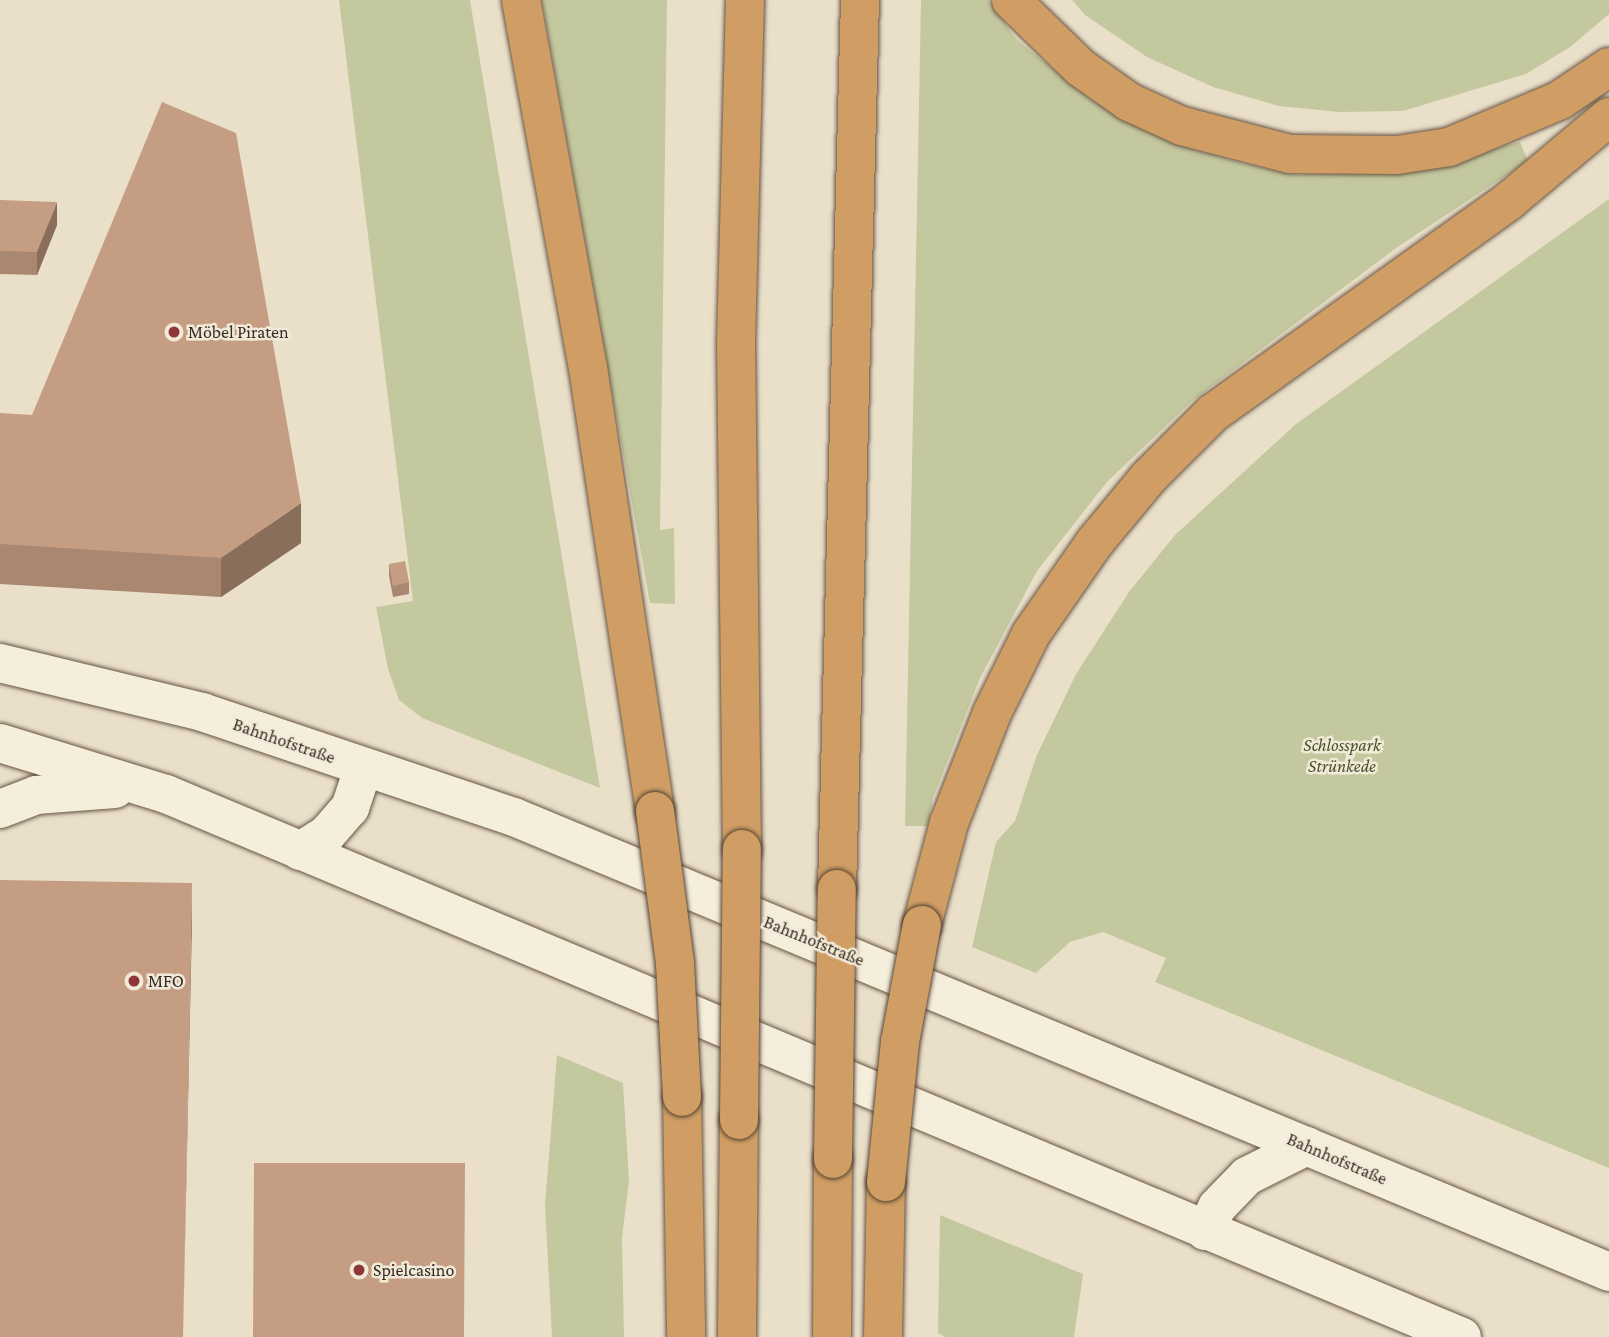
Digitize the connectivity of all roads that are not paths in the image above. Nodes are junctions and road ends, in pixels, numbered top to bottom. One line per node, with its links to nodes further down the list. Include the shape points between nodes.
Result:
1 (521, 0): 16 (highway, bridge, via 588,368 674,963 682,1097)
2 (745, 0): 17 (highway, bridge, via 736,343 742,849)
3 (860, 0): 18 (highway, bridge, via 837,889)
4 (1011, 0): 5 (highway, via 1081,68 1129,102 1182,126 1290,154 1397,155 1449,147 1560,100)
5 (1609, 67)
6 (1609, 117): 19 (highway, bridge, via 1510,200 1213,413 1095,541 1031,634 992,713 949,822 922,925 901,1042 886,1182)
7 (0, 663): 9 (street, Bahnhofstraße, via 202,712)
8 (0, 743): 10 (street)
9 (363, 769): 12 (street, via 350,808 327,834); 13 (street, Bahnhofstraße, via 514,817)
10 (166, 794): 11 (street, via 74,789 36,795); 12 (street)
11 (0, 809)
12 (300, 851): 14 (street)
13 (1307, 1146): 14 (street, via 1247,1176 1217,1208); 15 (street, Bahnhofstraße)
14 (1205, 1231): 20 (street)
15 (1609, 1272)
16 (686, 1337)
17 (737, 1337)
18 (832, 1337)
19 (883, 1337)
20 (1462, 1337)

